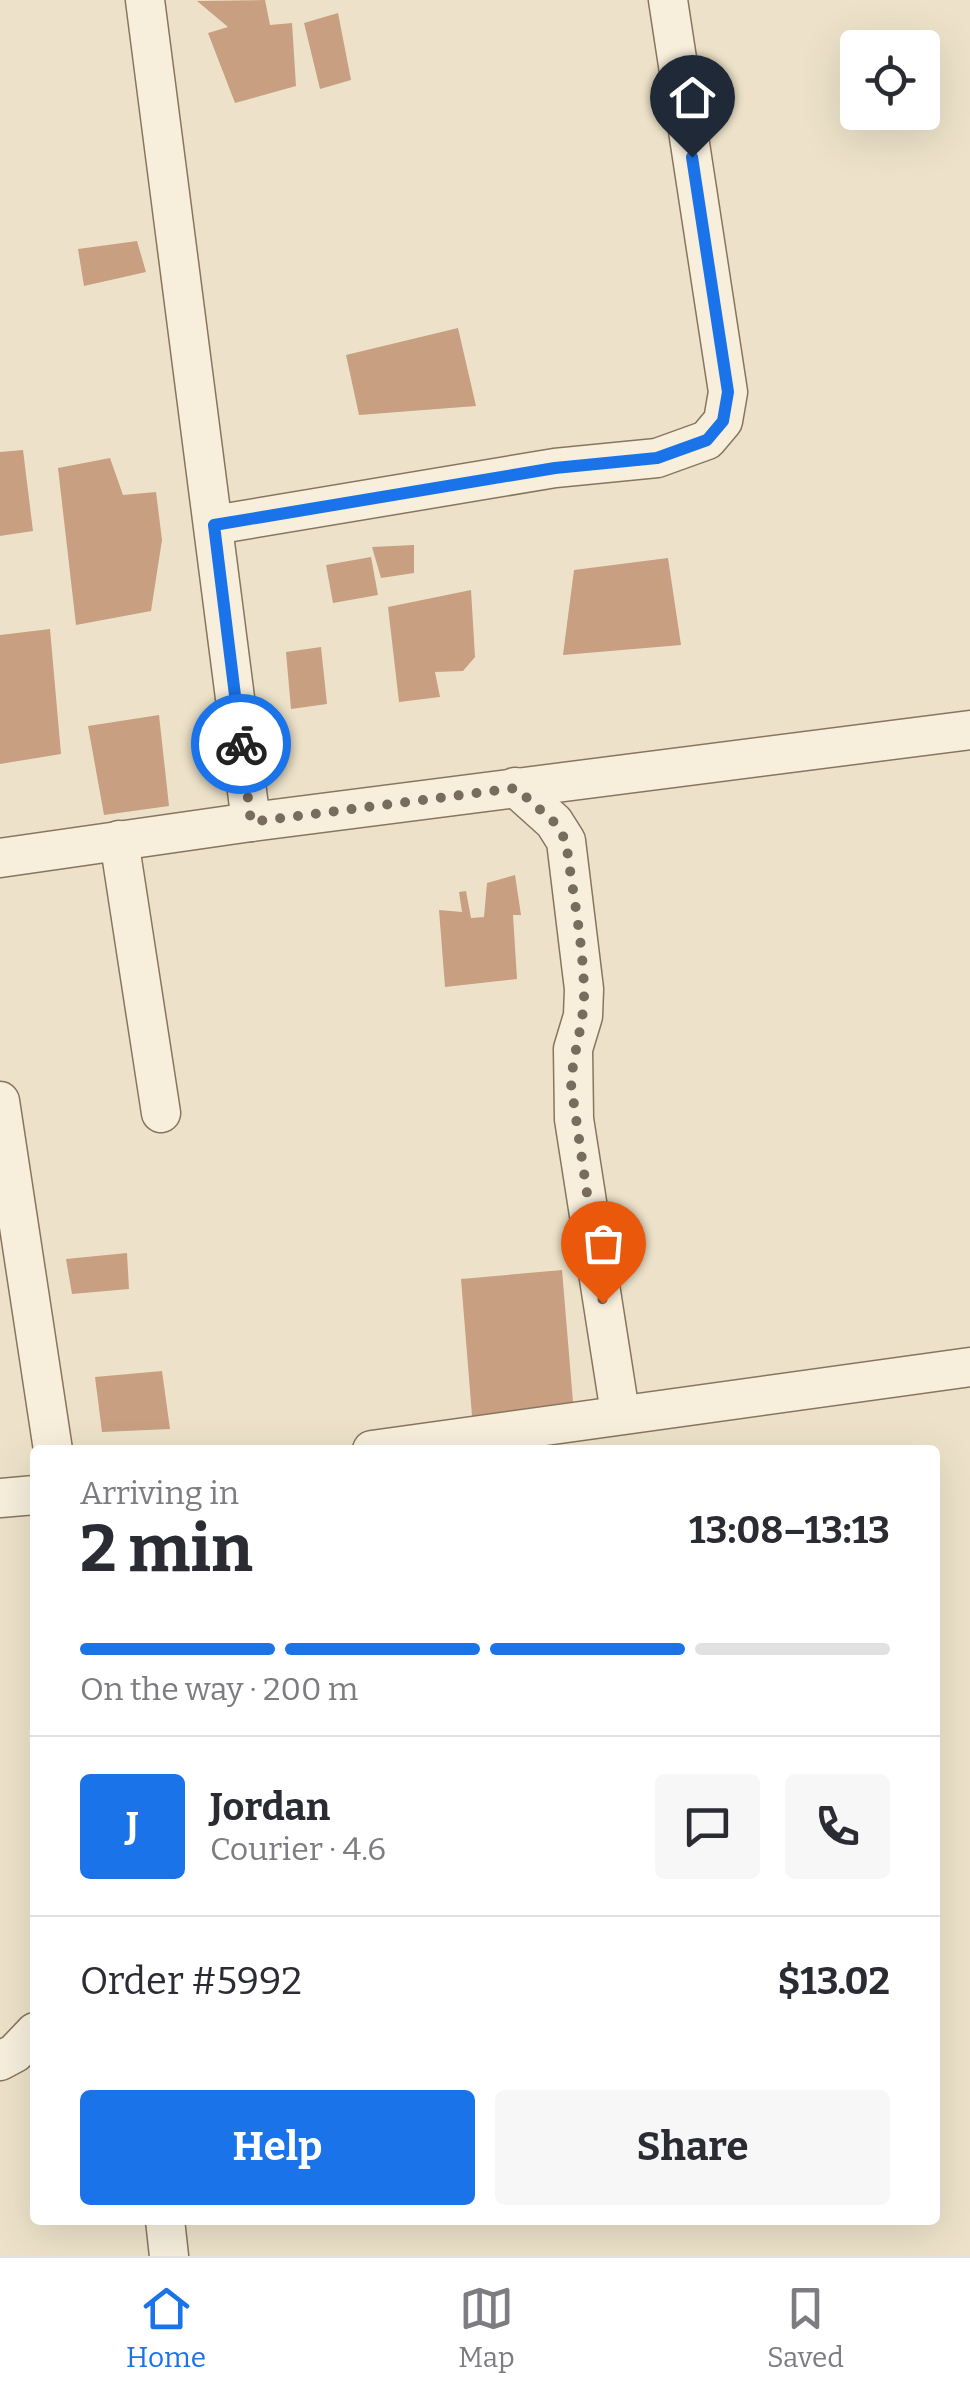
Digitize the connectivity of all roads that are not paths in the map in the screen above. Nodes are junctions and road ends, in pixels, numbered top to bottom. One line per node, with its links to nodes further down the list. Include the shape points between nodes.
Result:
1 (145, 0): 3 (street)
2 (668, 0): 3 (street, via 728,392 723,421 707,440 657,458 555,468)
3 (214, 525): 6 (street)
4 (970, 730): 5 (street)
5 (516, 788): 6 (street); 12 (street, via 566,841 584,989 573,1049 574,1119)
6 (251, 822): 7 (street)
7 (119, 840): 8 (street); 10 (street)
8 (0, 858)
9 (0, 1101): 13 (street)
10 (161, 1113)
11 (970, 1367): 12 (street)
12 (620, 1413): 14 (street)
13 (52, 1445)
14 (406, 1445)
15 (30, 1495): 16 (street)
16 (0, 1498)
17 (30, 2037): 18 (street)
18 (0, 2062)
19 (166, 2225): 20 (street)
20 (170, 2256)

